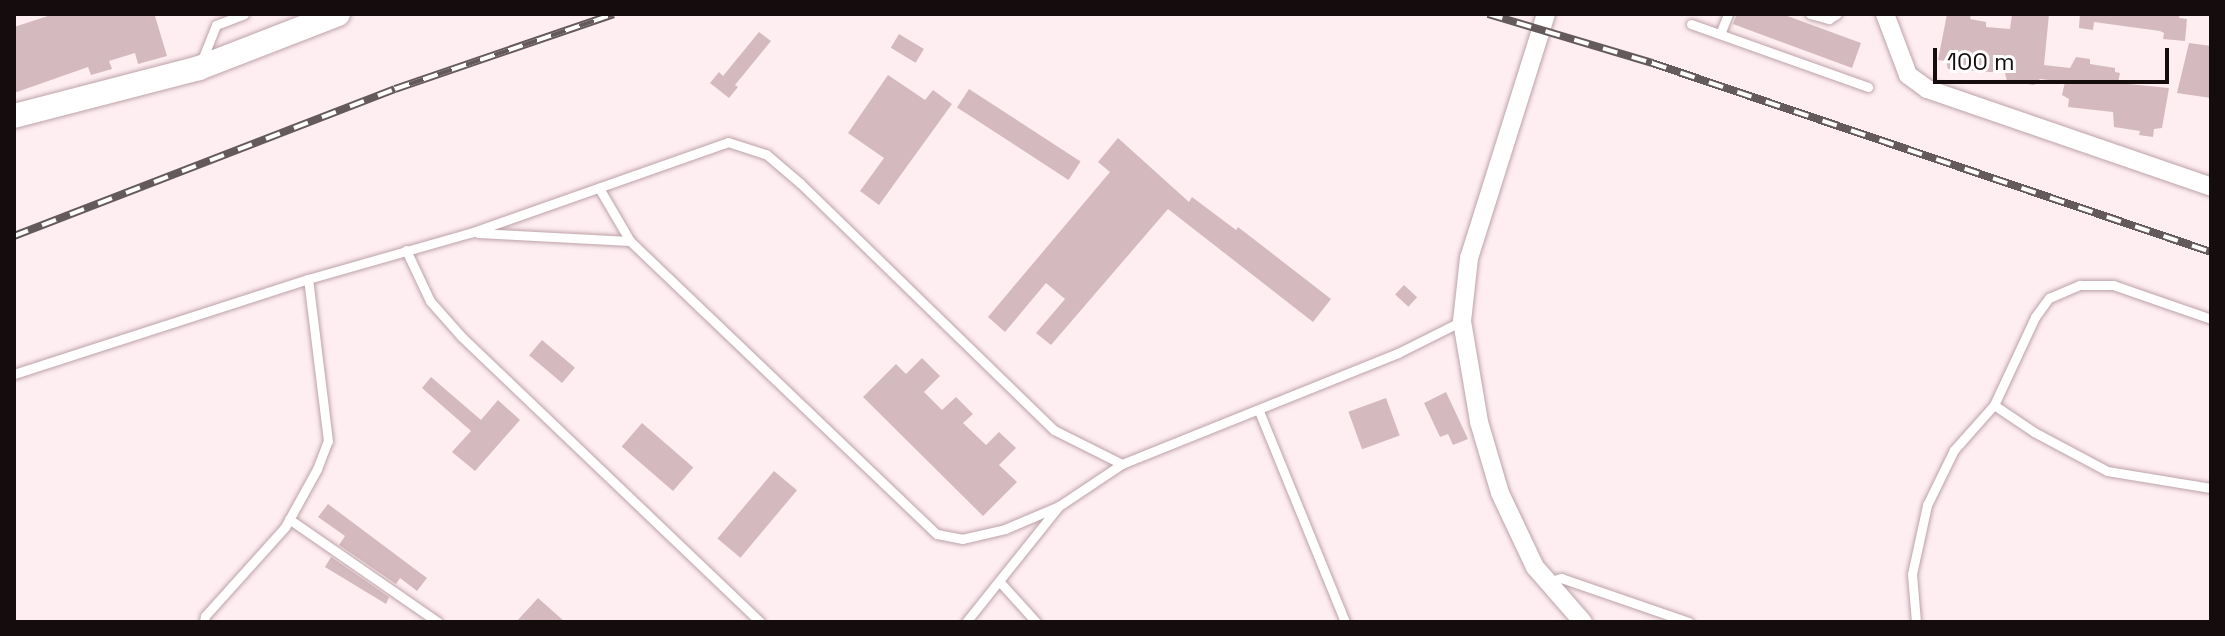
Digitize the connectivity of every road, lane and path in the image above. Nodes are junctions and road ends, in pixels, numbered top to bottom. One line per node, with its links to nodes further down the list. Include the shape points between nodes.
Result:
1 (244, 14): 10 (lane, via 216,25)
2 (1546, 14): 20 (street, via 1469,258)
3 (1728, 14): 9 (lane)
4 (1810, 14): 5 (lane, via 1829,19)
5 (1837, 14)
6 (1885, 14): 13 (street, via 1908,75 1927,89)
7 (328, 15): 10 (street)
8 (1691, 24): 9 (lane)
9 (1720, 34): 11 (lane)
10 (199, 68): 12 (street)
11 (1868, 87)
12 (14, 116)
13 (2211, 187)
14 (599, 188): 15 (lane); 16 (lane); 24 (lane, via 728,142 766,154 1054,430)
15 (470, 233): 16 (lane); 17 (lane)
16 (630, 241): 26 (lane, via 937,534 962,539 1005,529)
17 (406, 250): 18 (lane); 32 (lane, via 430,301 462,337)
18 (308, 279): 21 (lane); 27 (lane, via 328,441)
19 (2211, 319): 22 (lane, via 2113,285 2080,285 2049,298 2035,317)
20 (1462, 321): 23 (lane); 29 (street, via 1479,422 1500,493 1535,567)
21 (14, 374)
22 (1994, 405): 25 (lane, via 2107,471); 38 (lane, via 1954,450 1927,505 1912,574)
23 (1259, 411): 24 (lane); 35 (lane)
24 (1122, 464): 26 (lane)
25 (2211, 488)
26 (1059, 506): 28 (lane)
27 (289, 519): 30 (lane); 31 (lane)
28 (999, 581): 33 (lane); 34 (lane)
29 (1548, 582): 36 (street); 37 (lane, via 1561,578)
30 (207, 620)
31 (438, 622)
32 (760, 622)
33 (966, 622)
34 (1036, 622)
35 (1345, 622)
36 (1583, 622)
37 (1689, 622)
38 (1916, 622)

